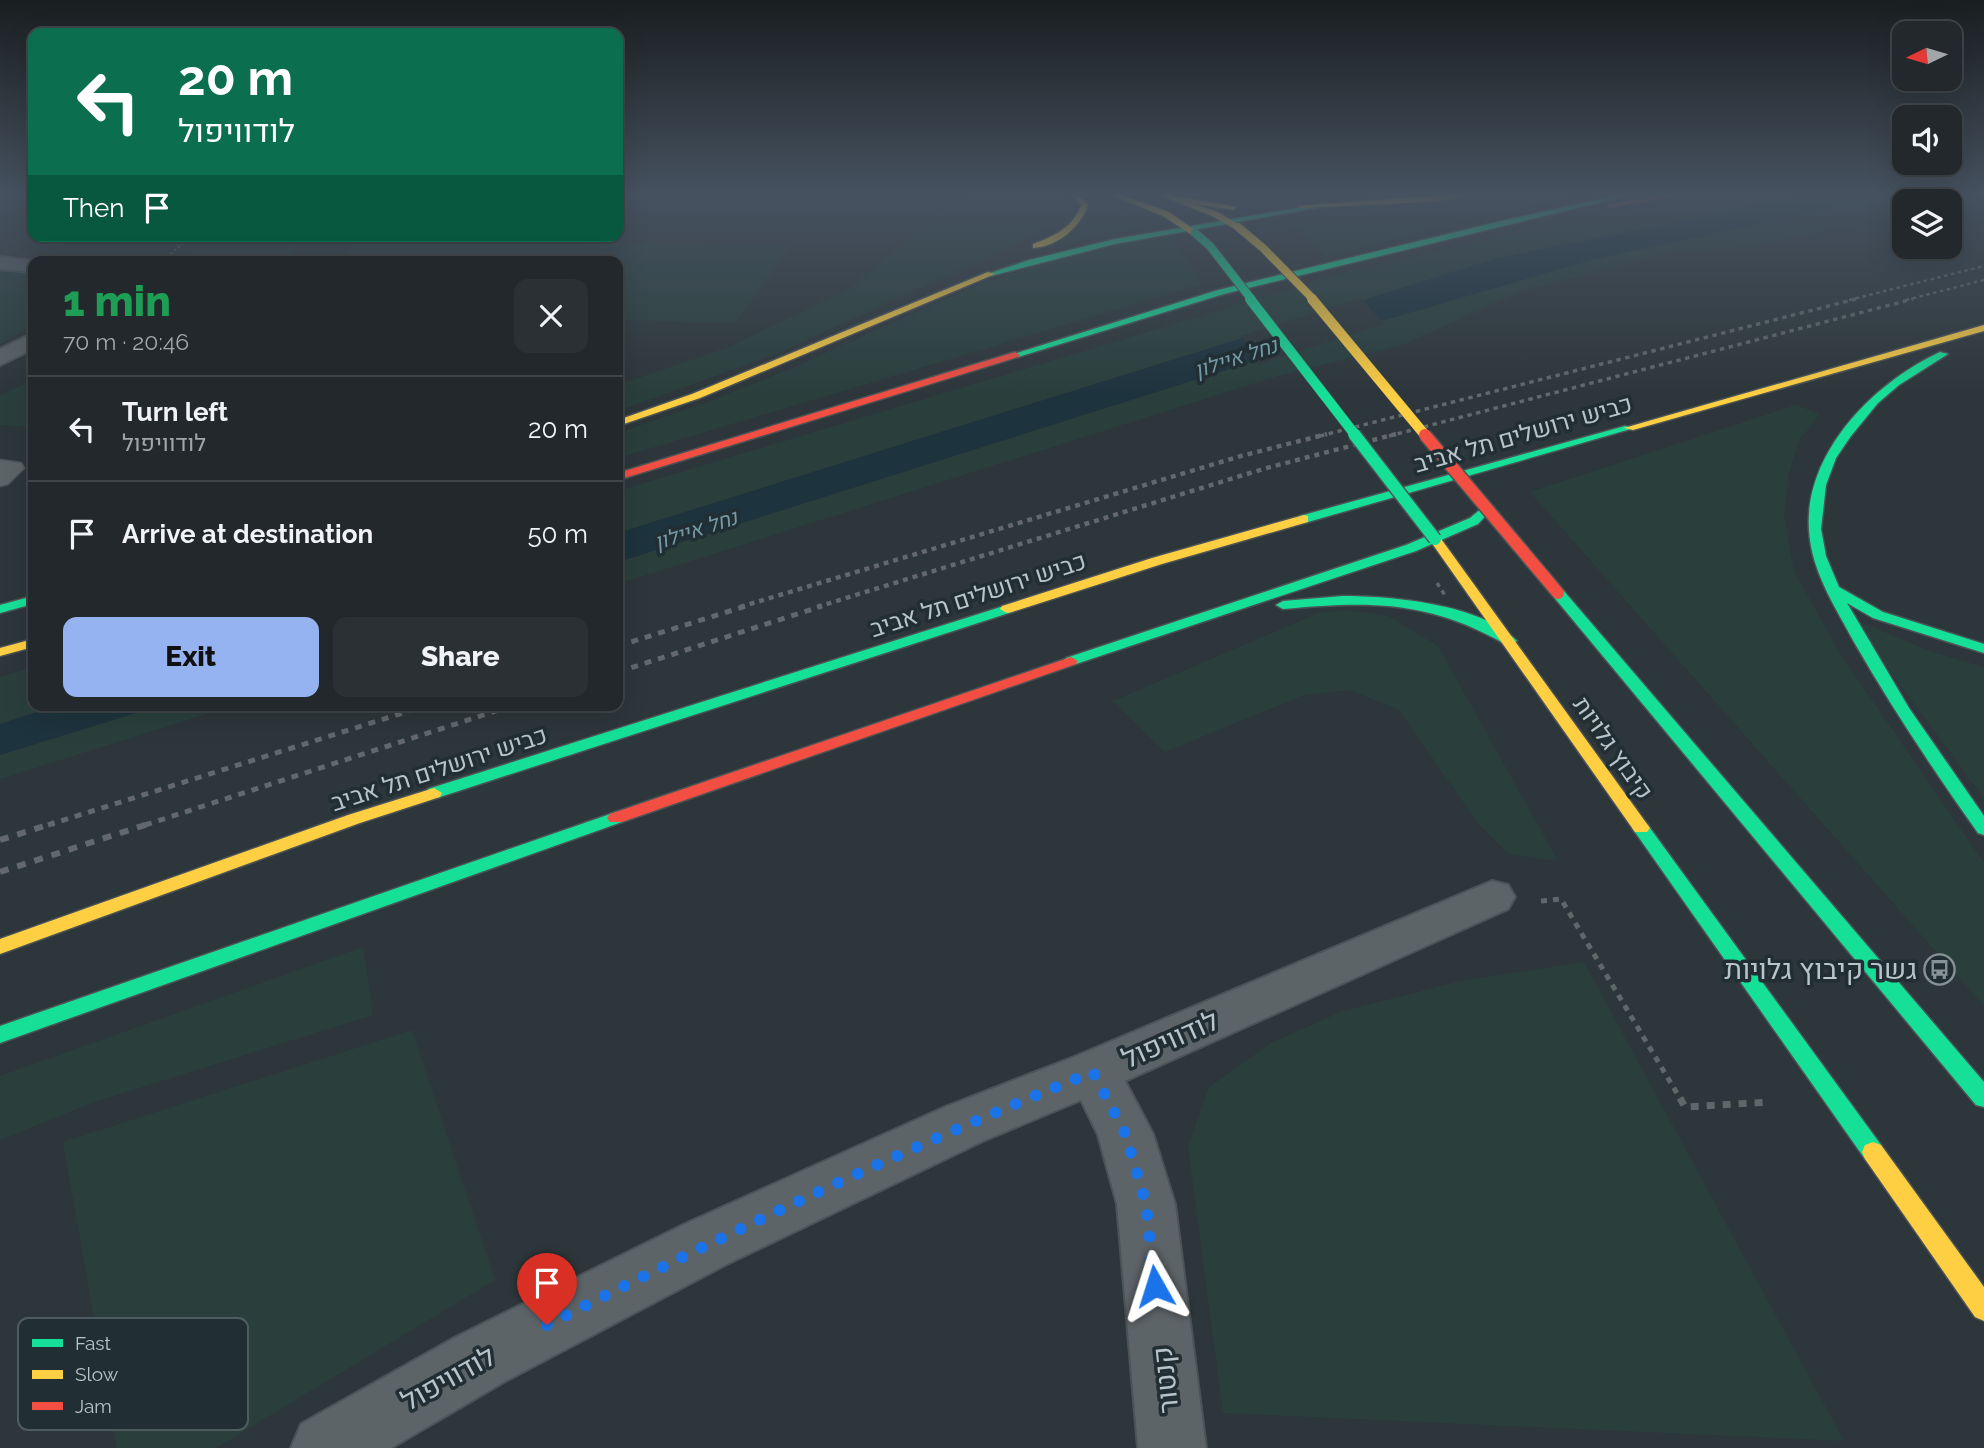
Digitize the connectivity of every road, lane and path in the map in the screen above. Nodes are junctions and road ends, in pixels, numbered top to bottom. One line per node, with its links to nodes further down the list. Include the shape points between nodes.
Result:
1 (1009, 261): 8 (main road)
2 (1036, 261): 8 (main road)
3 (1221, 261): 18 (main road, קיבוץ גלויות, bridge)
4 (1275, 261): 17 (main road, bridge)
5 (1349, 261): 15 (main road, via 1221,292)
6 (0, 262): 7 (street)
7 (28, 265)
8 (971, 281): 13 (main road, via 766,368)
9 (1984, 328): 29 (main road, כביש ירושלים תל אביב, via 1157,561 354,819)
10 (1984, 338): 19 (main road, via 1927,359 1899,378 1833,449 1819,483 1815,530)
11 (28, 343): 12 (street)
12 (0, 358)
13 (623, 421)
14 (0, 467): 16 (lane, via 13,468)
15 (623, 475)
16 (0, 479)
17 (1488, 507): 18 (main road, via 1474,521); 32 (main road, bridge)
18 (1436, 539): 22 (main road); 23 (main road, קיבוץ גלויות)
19 (1833, 589): 25 (main road, via 1878,615); 27 (main road, via 1893,700)
20 (28, 601): 21 (main road)
21 (0, 609)
22 (1201, 616): 23 (main road, via 1332,601 1391,601 1458,612); 30 (main road)
23 (1510, 641): 34 (main road, קיבוץ גלויות)
24 (28, 644): 26 (main road)
25 (1984, 649)
26 (0, 652)
27 (1984, 829)
28 (1512, 899): 31 (street, לודוויפול); 33 (path, via 1561,899 1685,1107)
29 (0, 947)
30 (0, 1035)
31 (1093, 1072): 35 (street, לודוויפול, via 964,1124 706,1244 479,1360); 36 (street, קנטור, via 1125,1133 1146,1204)
32 (1984, 1098)
33 (1776, 1101)
34 (1984, 1308)
35 (325, 1448)
36 (1172, 1448)

